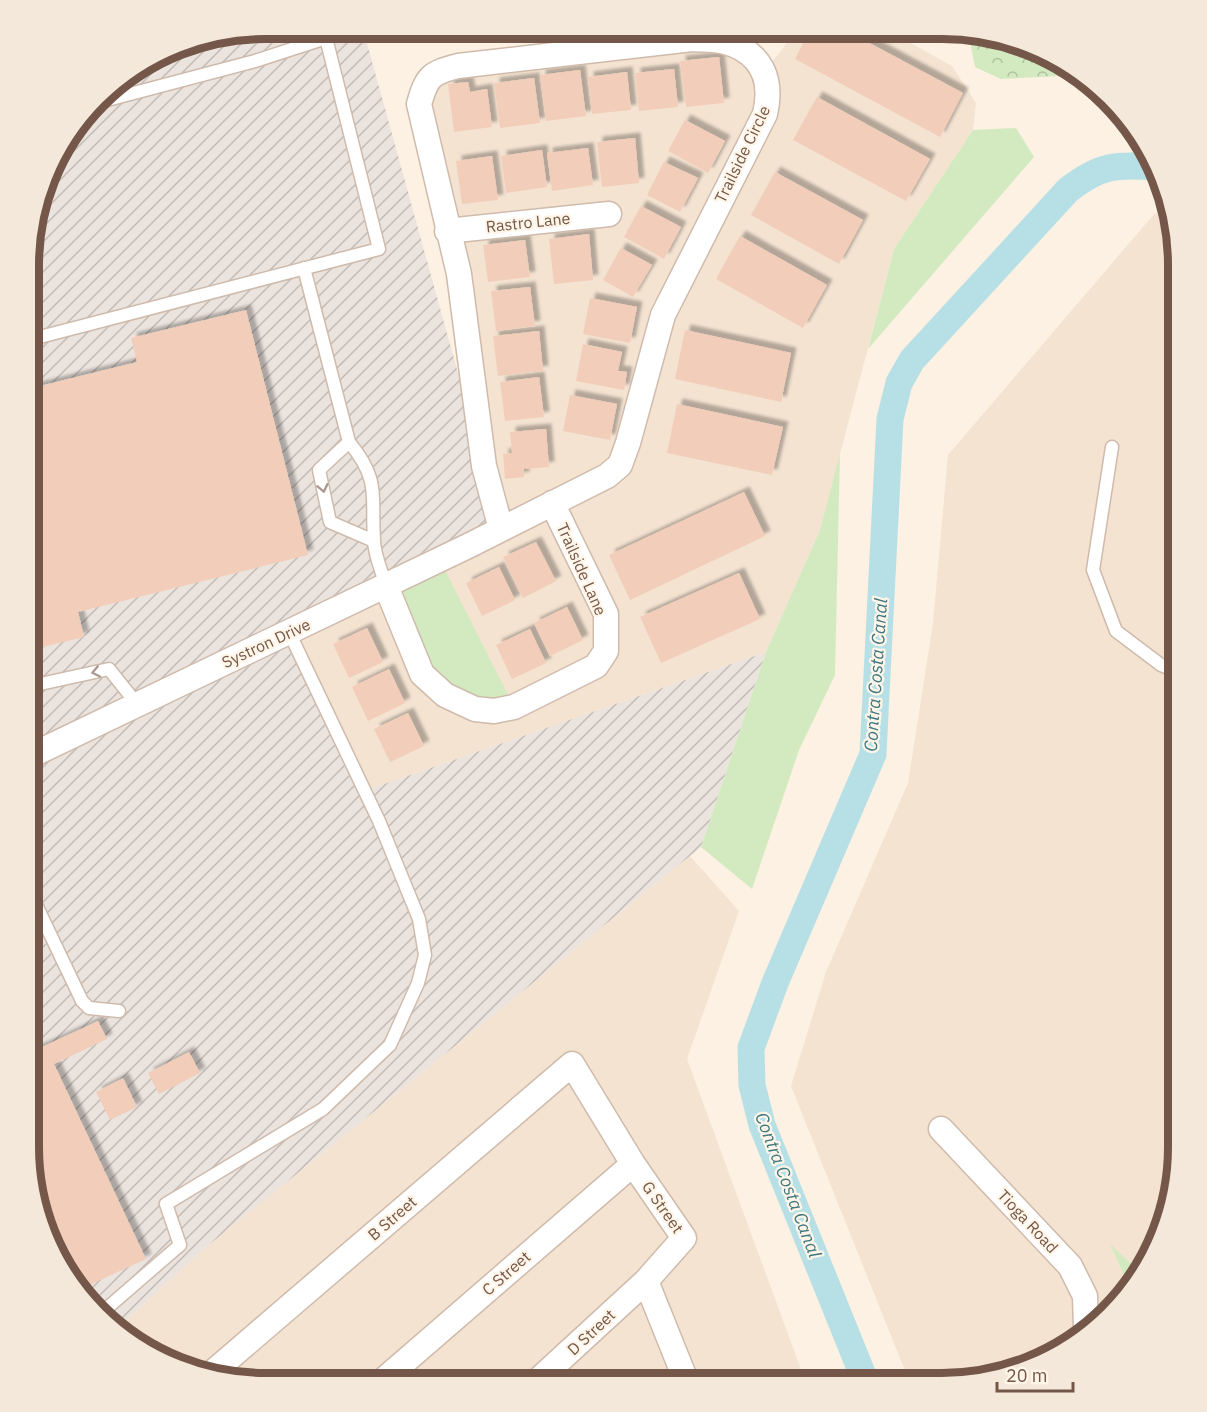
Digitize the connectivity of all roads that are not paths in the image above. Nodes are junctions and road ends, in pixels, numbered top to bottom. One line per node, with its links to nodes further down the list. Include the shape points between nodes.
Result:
1 (323, 39): 3 (lane)
2 (326, 39): 6 (lane, via 379,249)
3 (112, 99)
4 (609, 214): 5 (street, Rastro Lane)
5 (447, 231): 10 (street, Trailside Circle, via 419,104 433,73 459,66 692,39 725,42 749,53 765,71 769,95 765,114 663,315 620,465 607,476); 11 (street, Trailside Circle, via 459,273 484,466)
6 (304, 268): 7 (lane); 8 (lane)
7 (39, 337)
8 (349, 442): 12 (lane, via 364,460 372,481); 12 (lane, one-way to 12, via 319,470 330,522)
9 (1112, 447): 15 (lane, via 1093,570 1116,631)
10 (552, 503): 11 (street, Trailside Circle); 13 (street, Trailside Lane, via 606,614 606,651 596,666 514,707 475,709 445,695 422,674)
11 (501, 529): 13 (street, Systron Drive)
12 (374, 541): 13 (lane)
13 (386, 586): 14 (street, Systron Drive)
14 (289, 632): 17 (street, Systron Drive); 25 (lane, via 379,821 419,919 424,955 418,983 390,1045 323,1109 166,1204 180,1245)
15 (1168, 667)
16 (39, 684): 17 (lane, one-way to 16, via 109,669)
17 (137, 704): 18 (street, Systron Drive)
18 (39, 752)
19 (39, 911): 20 (lane, via 82,1001 89,1008)
20 (119, 1011)
21 (572, 1065): 23 (street, G Street); 27 (street, B Street)
22 (941, 1129): 26 (street, Tioga Road, via 1070,1266 1085,1296)
23 (633, 1164): 24 (street, G Street, via 684,1238); 28 (street, C Street)
24 (646, 1281): 29 (street, D Street); 30 (street)
25 (107, 1308)
26 (1086, 1321)
27 (218, 1368)
28 (392, 1373)
29 (546, 1373)
30 (683, 1373)

